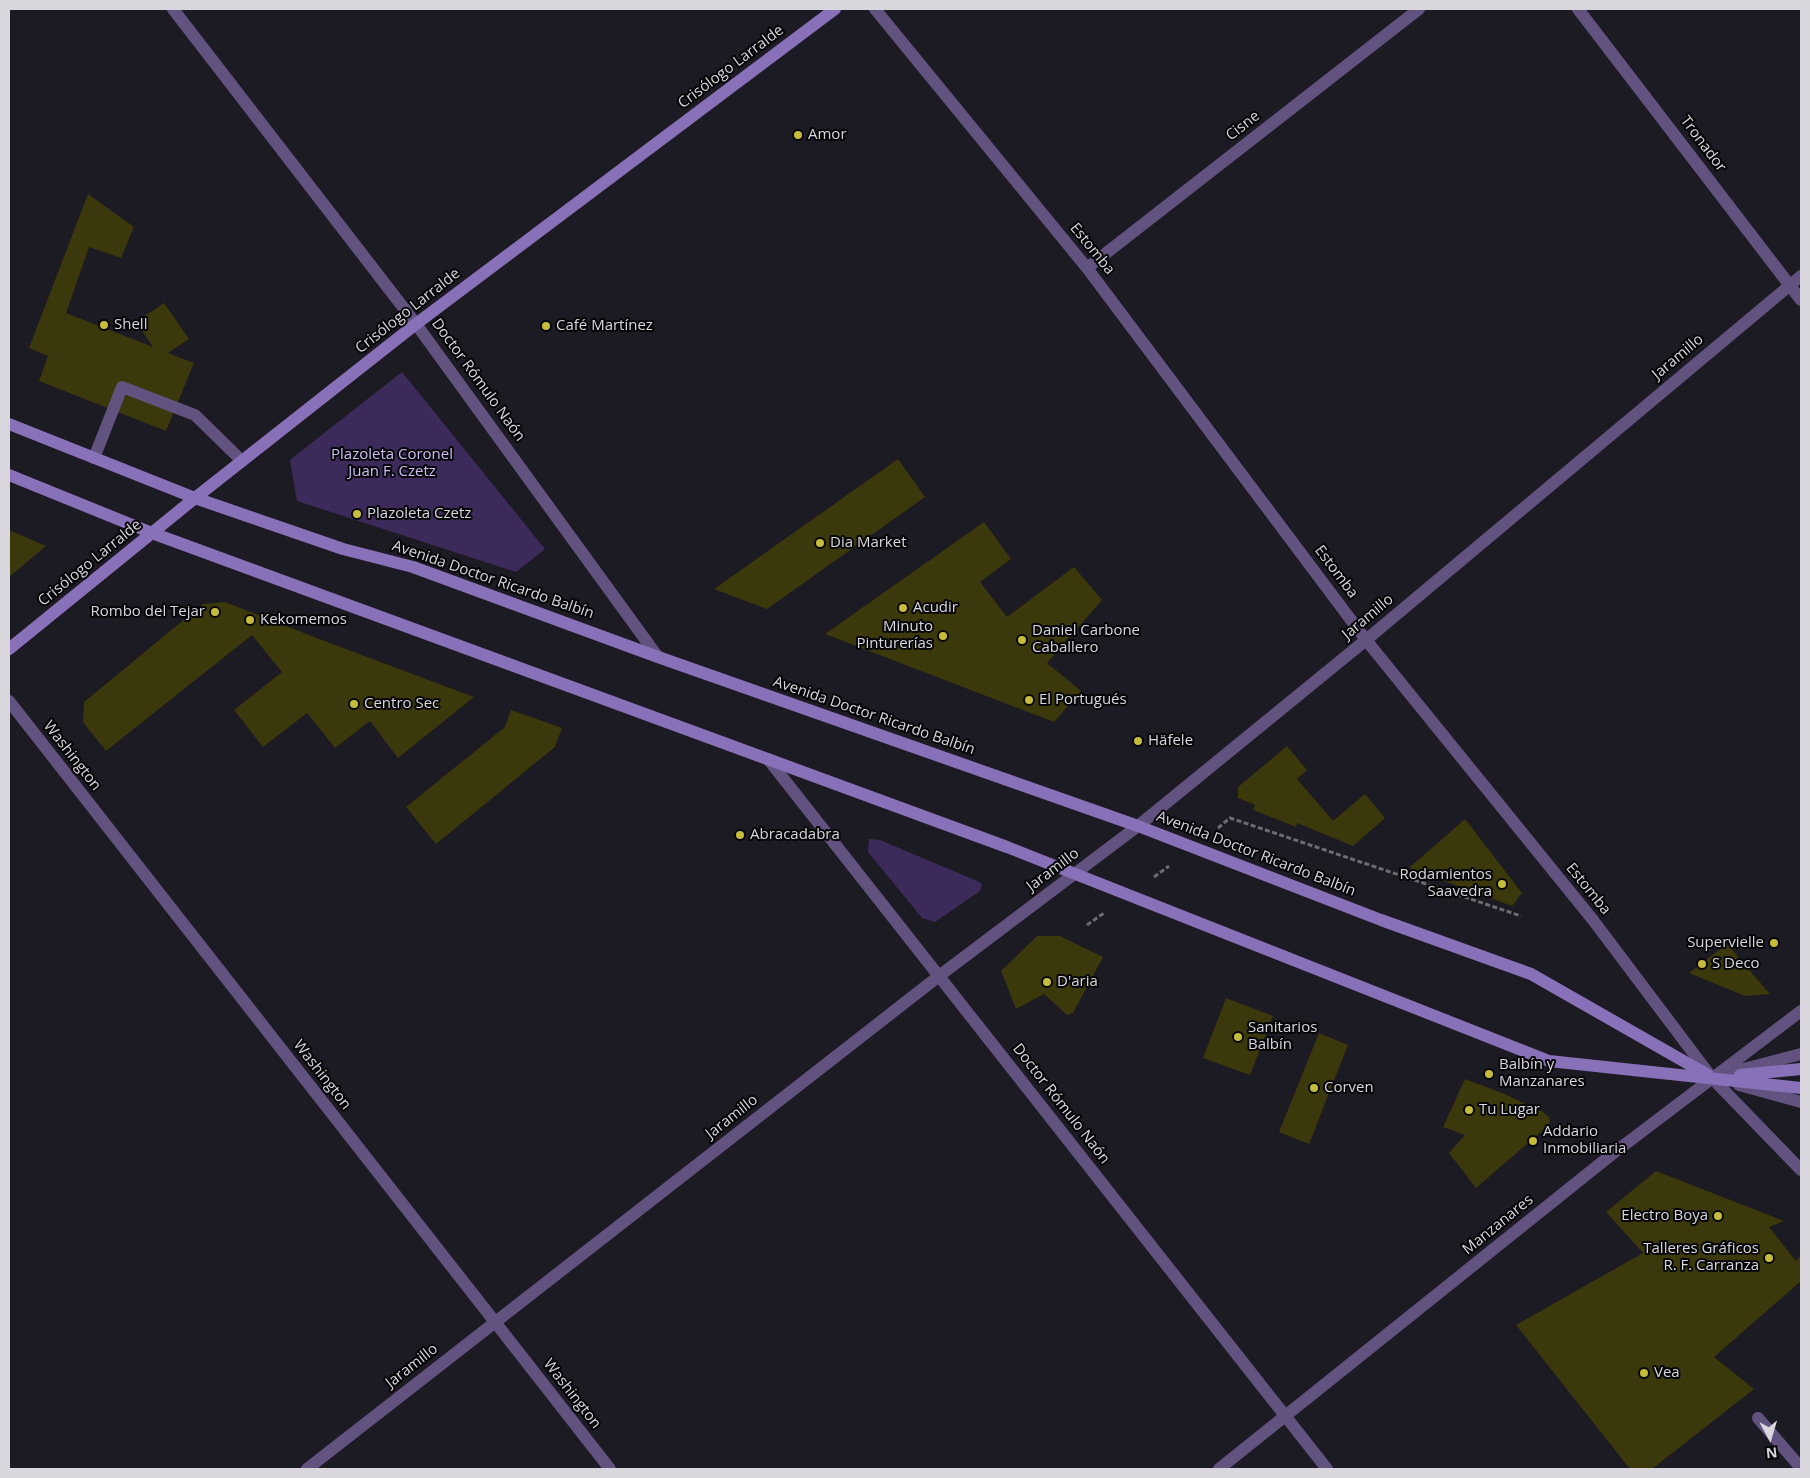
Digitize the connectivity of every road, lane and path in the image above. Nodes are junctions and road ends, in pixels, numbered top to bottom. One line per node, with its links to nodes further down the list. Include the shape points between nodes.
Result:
1 (173, 9): 10 (street, Doctor Rómulo Naón)
2 (835, 9): 10 (main road, Crisólogo Larralde)
3 (875, 9): 6 (street, Estomba)
4 (1419, 9): 6 (street, Cisne)
5 (1578, 9): 8 (street, Tronador)
6 (1087, 268): 17 (street, Estomba)
7 (1801, 276): 8 (street, Jaramillo)
8 (1790, 285): 9 (street, Tronador); 17 (street, Jaramillo)
9 (1801, 300)
10 (416, 324): 13 (main road, Crisólogo Larralde); 19 (street, Doctor Rómulo Naón)
11 (9, 424): 12 (main road, Avenida Doctor Ricardo Balbín)
12 (94, 458): 13 (street, via 122,387 195,414); 15 (main road, Avenida Doctor Ricardo Balbín)
13 (242, 461): 15 (main road, Crisólogo Larralde)
14 (9, 476): 16 (main road, Avenida Doctor Ricardo Balbín)
15 (195, 498): 16 (main road, Crisólogo Larralde); 19 (main road, Avenida Doctor Ricardo Balbín, via 344,549 413,567)
16 (152, 533): 18 (main road, Crisólogo Larralde); 21 (main road, Avenida Doctor Ricardo Balbín)
17 (1366, 640): 22 (street, Jaramillo); 32 (street, Estomba, via 1592,920)
18 (9, 649)
19 (658, 657): 22 (main road, Avenida Doctor Ricardo Balbín)
20 (9, 701): 36 (street, Washington)
21 (768, 759): 24 (main road, Avenida Doctor Ricardo Balbín); 28 (street, Doctor Rómulo Naón)
22 (1138, 826): 23 (main road, Avenida Doctor Ricardo Balbín); 24 (street, Jaramillo)
23 (1195, 847): 25 (path); 26 (path, via 1230,818); 32 (main road, Avenida Doctor Ricardo Balbín, via 1381,920 1532,974)
24 (1075, 874): 25 (main road, Avenida Doctor Ricardo Balbín); 28 (street, Jaramillo)
25 (1128, 896): 27 (path); 32 (main road, Avenida Doctor Ricardo Balbín, via 1549,1061)
26 (1521, 916)
27 (1087, 926)
28 (939, 976): 36 (street, Jaramillo); 37 (street, Doctor Rómulo Naón)
29 (1801, 1011): 32 (street, Manzanares)
30 (1801, 1054): 32 (street, Avenida Doctor Ricardo Balbín)
31 (1801, 1069): 32 (main road)
32 (1712, 1078): 33 (main road); 34 (street, Avenida Doctor Ricardo Balbín); 35 (street, Estomba); 37 (street, Manzanares, via 1611,1155)
33 (1801, 1088)
34 (1801, 1102)
35 (1801, 1170)
36 (496, 1322): 40 (street, Jaramillo); 41 (street, Washington)
37 (1286, 1417): 42 (street, Manzanares); 43 (street, Doctor Rómulo Naón)
38 (1758, 1418): 39 (street)
39 (1801, 1468)
40 (307, 1469)
41 (610, 1469)
42 (1219, 1469)
43 (1327, 1469)

